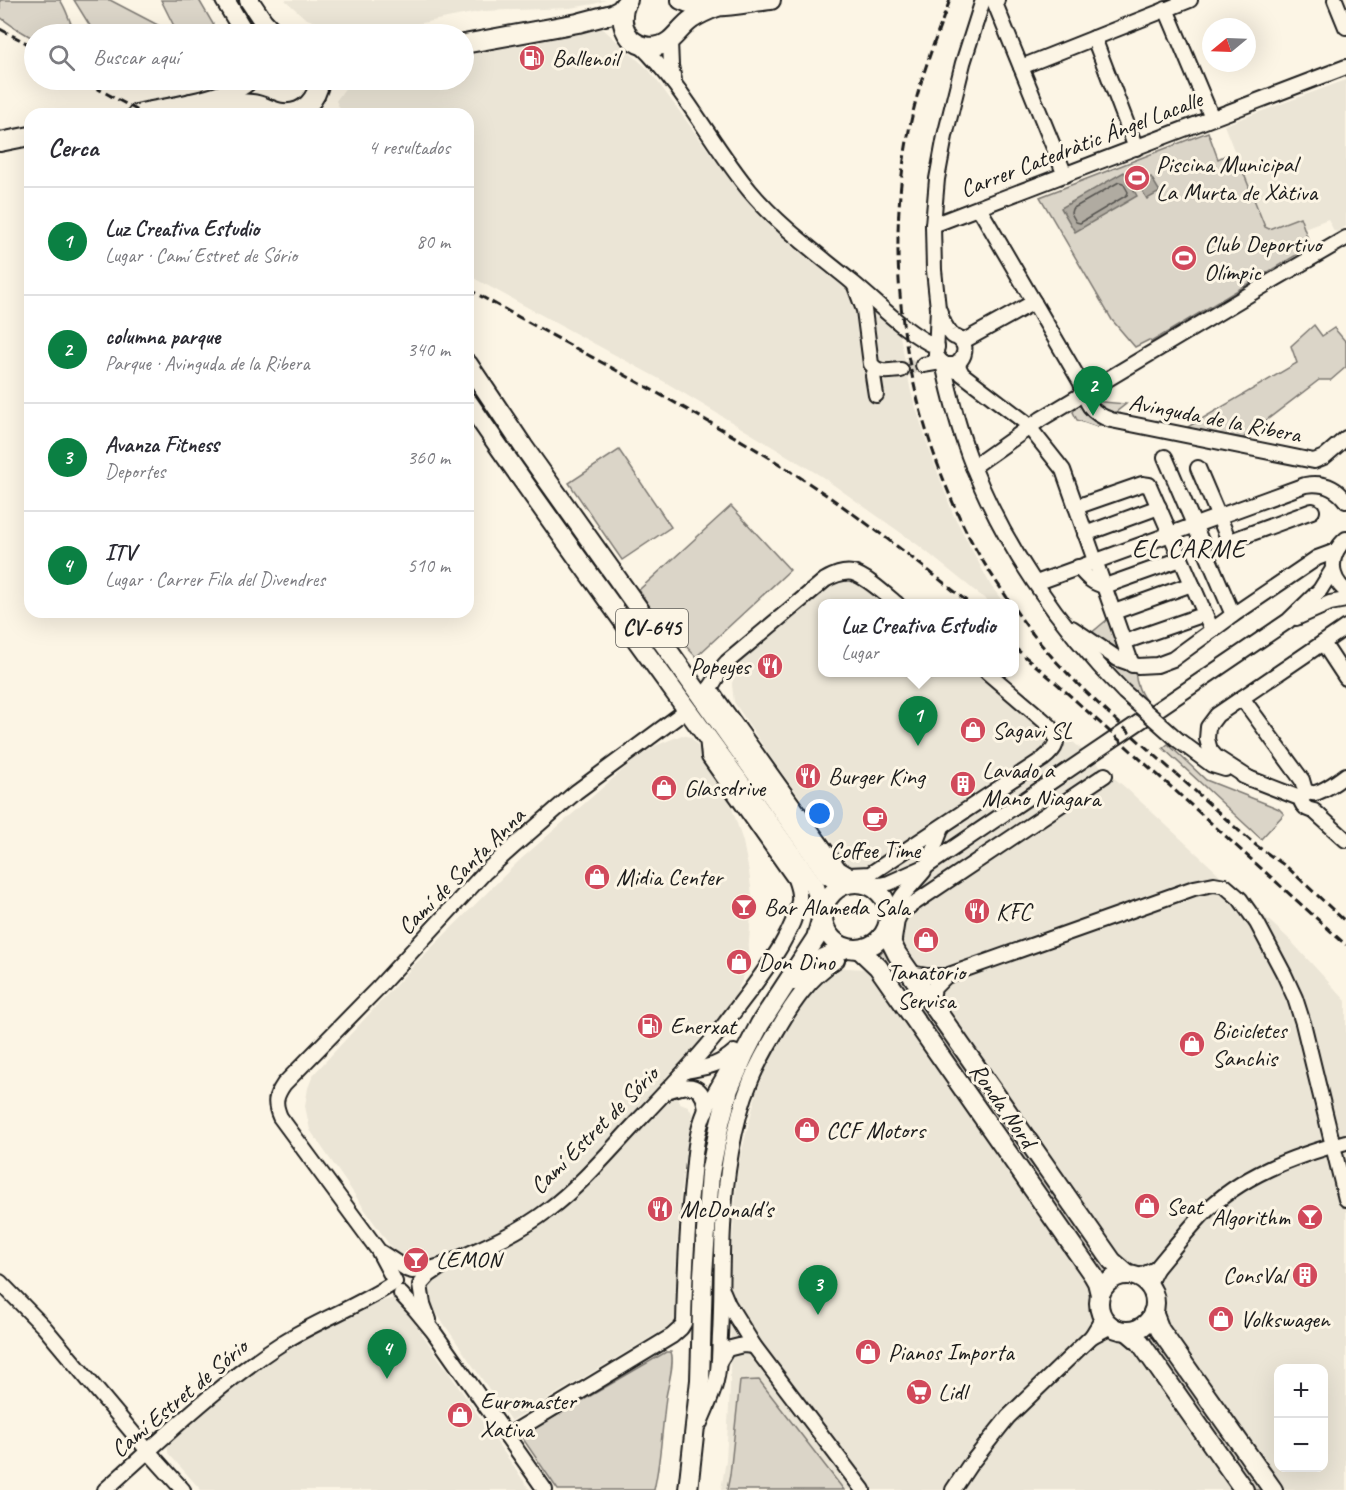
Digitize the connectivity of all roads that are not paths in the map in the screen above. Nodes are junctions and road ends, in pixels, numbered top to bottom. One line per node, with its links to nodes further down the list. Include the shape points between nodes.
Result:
1 (225, 0): 13 (main road)
2 (675, 0): 17 (main road, via 681,17)
3 (681, 0): 10 (main road)
4 (771, 0): 10 (main road)
5 (992, 0): 21 (street); 40 (street, via 975,28 963,63 937,179)
6 (1190, 0): 11 (street)
7 (1335, 0): 15 (street)
8 (253, 2): 14 (main road)
9 (627, 2): 12 (main road, via 612,14); 16 (main road, via 622,12)
10 (717, 7): 17 (main road, via 691,20)
11 (1166, 9): 18 (street); 34 (street)
12 (578, 23): 16 (main road, via 613,26); 19 (main road)
13 (239, 24)
14 (265, 24)
15 (1346, 27)
16 (626, 32): 20 (main road)
17 (673, 37): 20 (main road, via 656,47); 23 (street)
18 (1094, 38): 21 (street); 37 (street)
19 (474, 42)
20 (640, 45): 23 (street)
21 (1020, 67): 38 (street)
22 (1346, 67): 34 (street, Carrer Catedràtic Ángel Lacalle)
23 (674, 82): 42 (street, via 750,191 770,213)
24 (234, 90): 28 (main road)
25 (254, 90): 31 (main road)
26 (317, 90): 32 (main road)
27 (320, 90): 33 (main road)
28 (191, 103): 29 (main road); 30 (main road, via 237,102)
29 (166, 108)
30 (262, 108)
31 (270, 108)
32 (303, 108)
33 (322, 108)
34 (1212, 118): 37 (street, Carrer Catedràtic Ángel Lacalle)
35 (24, 137): 36 (main road)
36 (0, 142)
37 (1136, 148): 38 (street, Carrer Catedràtic Ángel Lacalle)
38 (1065, 175): 39 (street, Carrer Catedràtic Ángel Lacalle)
39 (979, 208): 40 (street, Carrer Catedràtic Ángel Lacalle); 43 (street, Avinguda de la Ribera)
40 (933, 225): 44 (street)
41 (1346, 238): 55 (street)
42 (855, 284): 45 (street); 46 (street)
43 (1034, 302): 47 (street); 55 (street, Avinguda de la Ribera)
44 (938, 308): 47 (street, via 943,324); 48 (street)
45 (864, 310): 46 (street, via 873,309 890,322); 52 (street, via 871,364)
46 (897, 321): 48 (street)
47 (957, 339): 48 (street, via 944,338); 50 (street, via 965,354)
48 (937, 346): 49 (street, via 936,355)
49 (942, 363): 50 (street); 51 (street); 57 (street)
50 (957, 364): 57 (street); 59 (street, via 962,374)
51 (923, 365)
52 (876, 369): 53 (street); 56 (street)
53 (900, 370)
54 (474, 373): 95 (main road, CV-645)
55 (1083, 393): 59 (street); 60 (street, Avinguda de la Ribera, via 1094,412 1111,420 1314,461)
56 (876, 395)
57 (952, 404): 62 (street)
58 (474, 411): 95 (main road, CV-645, via 620,618)
59 (1029, 427): 62 (street); 65 (street, via 1063,470)
60 (1346, 438)
61 (1165, 457): 69 (street)
62 (973, 467): 77 (street, via 997,519)
63 (1198, 468): 68 (street)
64 (1346, 501): 68 (street, via 1328,486 1314,483)
65 (1076, 507): 66 (street, via 1142,484 1151,488); 70 (street)
66 (1159, 507): 70 (street); 71 (street)
67 (1312, 512): 68 (street, via 1233,540)
68 (1218, 516): 69 (street)
69 (1194, 525): 71 (street); 85 (street)
70 (1085, 534): 74 (street)
71 (1170, 534): 73 (street); 74 (street)
72 (1343, 541): 76 (street, via 1333,560); 85 (street)
73 (1181, 559): 78 (street); 79 (street)
74 (1095, 561): 75 (street); 79 (street)
75 (1078, 567): 77 (street); 79 (street, via 1095,584)
76 (1333, 569): 80 (street, via 1335,579); 86 (street, via 1320,590)
77 (1036, 583): 87 (street)
78 (1192, 584): 83 (street); 84 (street)
79 (1105, 586): 83 (street)
80 (1346, 591)
81 (891, 599): 95 (street, Camí de Santa Anna, via 855,573 837,574 825,580 727,662)
82 (1346, 600): 86 (street)
83 (1113, 612): 90 (street)
84 (1205, 614): 89 (street); 90 (street)
85 (1233, 615): 89 (street)
86 (1288, 621): 106 (street)
87 (1063, 622): 92 (street); 100 (street, bridge, via 1124,692 1179,740 1212,765)
88 (1346, 627): 91 (street)
89 (1212, 630): 92 (street, via 1173,659 1146,667)
90 (1124, 642): 92 (street)
91 (1323, 643): 94 (street); 96 (street)
92 (1132, 665)
93 (993, 677): 102 (street, via 1050,726 1056,735 1054,749)
94 (1346, 678)
95 (699, 698): 97 (main road, CV-645); 103 (street); 105 (main road, CV-645); 124 (street, Camí de Santa Anna, via 596,777 486,872 278,1093 276,1108 280,1117)
96 (1242, 698): 100 (street, via 1217,715 1208,727 1207,740 1216,757); 101 (street, via 1302,780)
97 (706, 735): 109 (main road, CV-645, via 815,887); 117 (street, Camí Estret de Sório, via 709,757 800,891 790,927 777,952)
98 (1105, 775): 110 (street, via 901,912)
99 (1346, 775): 101 (street)
100 (1250, 779): 101 (street)
101 (1308, 795): 104 (street, via 1305,808 1314,811)
102 (942, 827): 106 (street); 107 (street, via 870,874)
103 (814, 832): 105 (street); 107 (street)
104 (1346, 840)
105 (812, 853): 107 (main road, CV-645, via 828,874)
106 (930, 865): 108 (street, via 889,883); 110 (street, via 903,895)
107 (843, 879): 108 (main road); 109 (main road)
108 (866, 884): 110 (main road, via 888,906)
109 (823, 911): 111 (main road, CV-645, via 830,937 837,944); 112 (main road, via 816,938)
110 (890, 932): 111 (main road, via 870,947); 113 (main road, Ronda Nord)
111 (854, 949): 115 (main road, via 824,958); 131 (street, via 825,969 802,992 751,1080 728,1170); 132 (main road, Ronda Nord / CV-645, via 878,967 1093,1275)
112 (793, 973): 115 (main road); 118 (street, via 768,1001)
113 (910, 973): 114 (street); 116 (main road, Ronda Nord)
114 (946, 976): 116 (street, via 934,988); 122 (street, via 1194,888 1225,886 1257,923 1295,998)
115 (784, 990): 139 (main road, via 753,1036 723,1106 710,1173)
116 (931, 1002): 127 (main road, Ronda Nord, via 1112,1261)
117 (706, 1047): 118 (street, via 710,1056 718,1059); 119 (street, Camí Estret de Sório)
118 (733, 1053): 119 (street, via 723,1062); 121 (street)
119 (685, 1071): 120 (street, Camí Estret de Sório)
120 (665, 1092): 121 (street, via 691,1086 702,1094); 125 (street, Camí Estret de Sório, via 564,1198 498,1241)
121 (706, 1111): 138 (street, via 698,1137 690,1200 681,1328)
122 (1340, 1144): 123 (street); 127 (street, via 1277,1164 1239,1185 1202,1215)
123 (1346, 1198)
124 (378, 1250): 126 (street); 130 (street)
125 (444, 1265): 126 (street, Camí Estret de Sório); 129 (street, Camí Estret de Sório)
126 (410, 1271): 129 (street, via 418,1277); 130 (street, via 400,1272)
127 (1143, 1276): 132 (main road, via 1119,1276 1104,1286); 133 (main road, via 1153,1293)
128 (0, 1282): 140 (street, via 44,1327)
129 (420, 1285): 130 (street, via 408,1295); 135 (street)
130 (398, 1289): 135 (street); 140 (street, Camí Estret de Sório, via 380,1292 281,1344)
131 (722, 1290): 136 (street); 137 (street)
132 (1100, 1294): 134 (main road, CV-645, via 1100,1310)
133 (1153, 1312): 134 (main road, via 1135,1330); 148 (main road, via 1160,1330)
134 (1113, 1325): 146 (street, via 1092,1336 1008,1418); 147 (main road, via 1140,1342)
135 (433, 1330): 138 (street)
136 (754, 1346): 137 (street, via 727,1349); 145 (street)
137 (719, 1363): 139 (street, via 716,1382)
138 (507, 1436): 143 (street)
139 (694, 1439): 144 (main road)
140 (148, 1452): 141 (street, Camí Estret de Sório); 142 (street)
141 (105, 1490)
142 (183, 1490)
143 (545, 1490)
144 (688, 1490)
145 (862, 1490)
146 (953, 1490)
147 (1244, 1490)
148 (1273, 1490)

